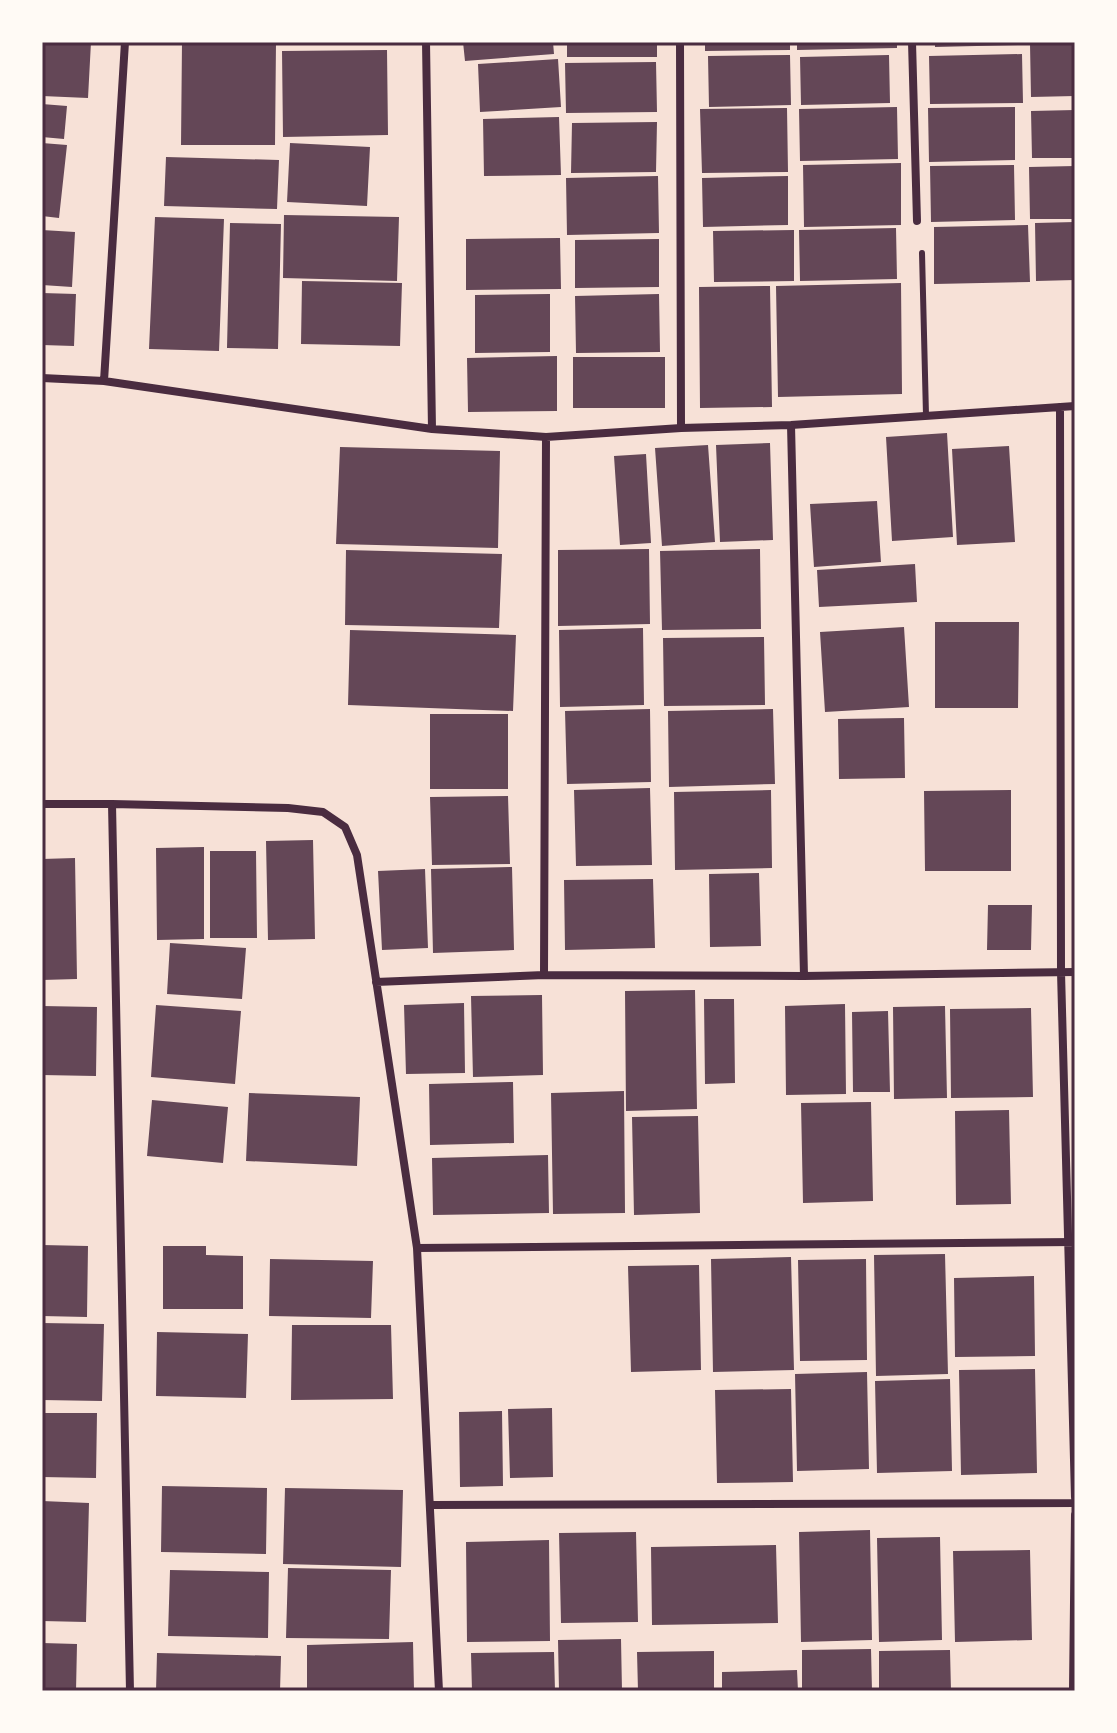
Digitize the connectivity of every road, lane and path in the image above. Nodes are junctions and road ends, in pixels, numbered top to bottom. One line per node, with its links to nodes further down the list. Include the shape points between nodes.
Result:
1 (125, 42): 8 (street)
2 (426, 42): 14 (street)
3 (680, 42): 13 (street)
4 (912, 42): 5 (street)
5 (917, 221)
6 (922, 253): 11 (lane)
7 (42, 378): 8 (street)
8 (104, 381): 14 (street)
9 (1075, 406): 10 (street)
10 (1060, 407): 11 (street); 18 (street)
11 (926, 415): 12 (street)
12 (791, 425): 13 (street); 21 (street)
13 (681, 428): 15 (street)
14 (432, 429): 15 (street)
15 (546, 437): 20 (street)
16 (42, 804): 17 (street)
17 (112, 804): 22 (street, via 288,808 323,812 334,819 345,827 357,855); 29 (street)
18 (1061, 972): 19 (street); 21 (street); 23 (street)
19 (1075, 972)
20 (544, 975): 21 (street); 22 (street)
21 (804, 976)
22 (376, 982): 24 (street)
23 (1072, 1242): 24 (street); 25 (street)
24 (417, 1248): 27 (street)
25 (1075, 1497)
26 (1075, 1503): 27 (street)
27 (431, 1505): 30 (street)
28 (1075, 1515): 31 (street)
29 (130, 1691)
30 (439, 1691)
31 (1073, 1691)

